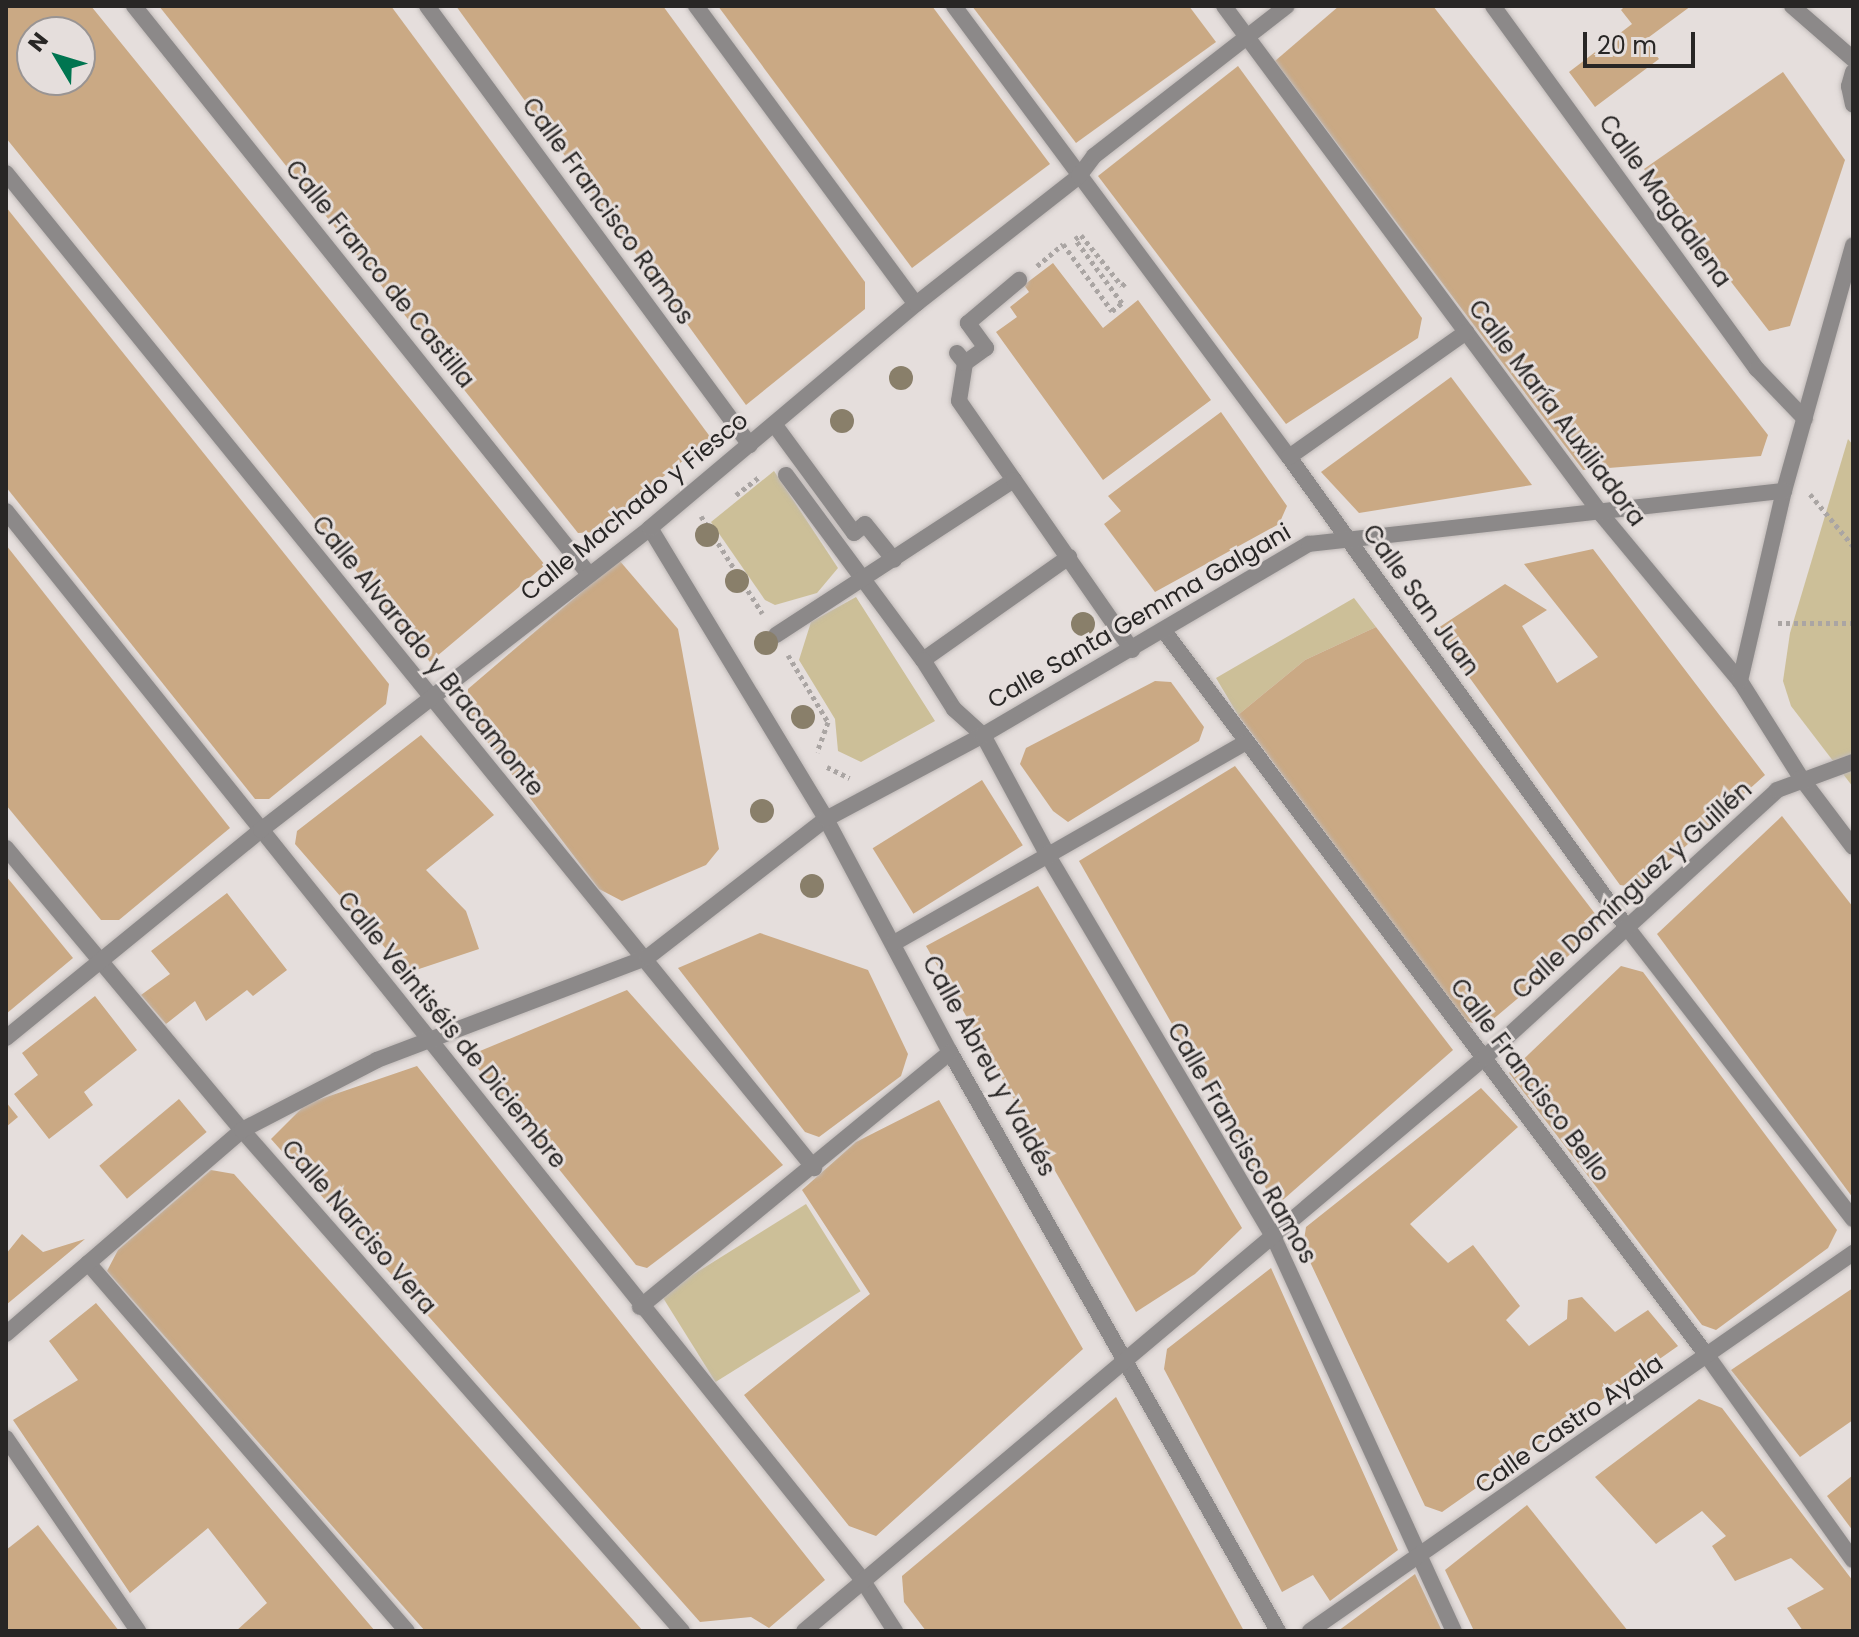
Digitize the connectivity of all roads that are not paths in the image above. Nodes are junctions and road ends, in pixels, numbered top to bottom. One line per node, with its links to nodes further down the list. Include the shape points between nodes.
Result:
1 (134, 6): 32 (street, Calle Franco de Castilla)
2 (427, 6): 21 (street, Calle Francisco Ramos)
3 (696, 6): 17 (street)
4 (954, 6): 14 (street, Calle San Juan)
5 (1224, 6): 9 (street, Calle María Auxiliadora)
6 (1287, 6): 9 (street, Calle Machado y Fiesco)
7 (1493, 6): 19 (street, Calle Magdalena, via 1757,369)
8 (1792, 6): 10 (street)
9 (1247, 37): 14 (street, Calle Machado y Fiesco, via 1094,156); 18 (street, Calle María Auxiliadora)
10 (1853, 59)
11 (1853, 72): 12 (street)
12 (1853, 105)
13 (6, 173): 39 (street, Calle Alvarado y Bracamonte)
14 (1079, 176): 17 (street, Calle Machado y Fiesco); 22 (street, Calle San Juan)
15 (1853, 246): 19 (street)
16 (1019, 280): 24 (street, via 968,323 986,348 961,358 959,401)
17 (916, 304): 20 (street, Calle Machado y Fiesco)
18 (1466, 332): 22 (street); 27 (street, Calle María Auxiliadora)
19 (1805, 419): 25 (street)
20 (774, 424): 21 (street, Calle Machado y Fiesco); 31 (street, via 854,533 865,524)
21 (750, 445): 28 (street, Calle Machado y Fiesco)
22 (1289, 457): 29 (street, Calle San Juan)
23 (786, 475): 33 (street, Calle Francisco Ramos)
24 (1014, 480): 30 (street); 31 (street)
25 (1784, 491): 27 (street, Calle Santa Gemma Galgani); 38 (street)
26 (6, 511): 45 (street, Calle Veintiséis de Diciembre)
27 (1602, 515): 29 (street, Calle Santa Gemma Galgani); 38 (street, Calle María Auxiliadora)
28 (650, 528): 32 (street, Calle Machado y Fiesco); 44 (street, Calle Abreu y Valdés)
29 (1350, 541): 34 (street, Calle Santa Gemma Galgani, via 1309,544); 49 (street, Calle San Juan)
30 (1069, 557): 36 (street); 37 (street)
31 (894, 560): 33 (street)
32 (588, 573): 39 (street, Calle Machado y Fiesco)
33 (862, 578): 35 (street); 37 (street, Calle Francisco Ramos)
34 (1164, 631): 36 (street, Calle Santa Gemma Galgani); 41 (street, Calle Francisco Bello)
35 (776, 635)
36 (1132, 650): 40 (street, Calle Santa Gemma Galgani)
37 (923, 660): 40 (street, Calle Francisco Ramos, via 954,709)
38 (1740, 681): 43 (street, Calle María Auxiliadora)
39 (432, 701): 45 (street, Calle Machado y Fiesco); 51 (street, Calle Alvarado y Bracamonte)
40 (983, 735): 44 (street, Calle Santa Gemma Galgani); 48 (street, Calle Francisco Ramos)
41 (1244, 743): 48 (street); 56 (street, Calle Francisco Bello)
42 (1853, 762): 43 (street, Calle Domínguez y Guillén)
43 (1801, 778): 46 (street, Calle María Auxiliadora); 49 (street, Calle Domínguez y Guillén, via 1777,790)
44 (826, 819): 50 (street, Calle Abreu y Valdés); 51 (street, Calle Santa Gemma Galgani)
45 (261, 830): 52 (street, Calle Machado y Fiesco); 54 (street, Calle Veintiséis de Diciembre)
46 (1853, 847)
47 (6, 848): 52 (street, Calle Narciso Vera)
48 (1047, 854): 50 (street); 60 (street, Calle Francisco Ramos)
49 (1625, 925): 56 (street, Calle Domínguez y Guillén); 59 (street, Calle San Juan)
50 (894, 943): 55 (street, Calle Abreu y Valdés)
51 (648, 957): 54 (street, Calle Santa Gemma Galgani); 58 (street, Calle Alvarado y Bracamonte)
52 (97, 962): 53 (street, Calle Machado y Fiesco); 57 (street, Calle Narciso Vera)
53 (6, 1038)
54 (431, 1039): 57 (street, Calle Santa Gemma Galgani, via 377,1060); 63 (street, Calle Veintiséis de Diciembre)
55 (950, 1052): 58 (street); 65 (street, Calle Abreu y Valdés)
56 (1484, 1058): 60 (street, Calle Domínguez y Guillén); 66 (street, Calle Francisco Bello)
57 (242, 1130): 62 (street, Calle Santa Gemma Galgani); 73 (street, Calle Narciso Vera)
58 (814, 1168): 63 (street)
59 (1853, 1219)
60 (1273, 1236): 65 (street, Calle Domínguez y Guillén); 68 (street, Calle Francisco Ramos)
61 (1853, 1253): 66 (street, Calle Castro Ayala)
62 (88, 1263): 64 (street, Calle Santa Gemma Galgani); 72 (street)
63 (640, 1307): 70 (street, Calle Veintiséis de Diciembre)
64 (6, 1334)
65 (1126, 1355): 70 (street, Calle Domínguez y Guillén); 76 (street, Calle Abreu y Valdés)
66 (1708, 1357): 68 (street, Calle Castro Ayala); 69 (street, Calle Francisco Bello)
67 (6, 1438): 71 (street)
68 (1418, 1557): 77 (street, Calle Castro Ayala); 78 (street, Calle Francisco Ramos)
69 (1853, 1560)
70 (861, 1578): 74 (street, Calle Domínguez y Guillén); 75 (street, Calle Veintiséis de Diciembre)
71 (138, 1631)
72 (407, 1631)
73 (682, 1631)
74 (804, 1631)
75 (895, 1631)
76 (1278, 1631)
77 (1310, 1631)
78 (1454, 1631)

